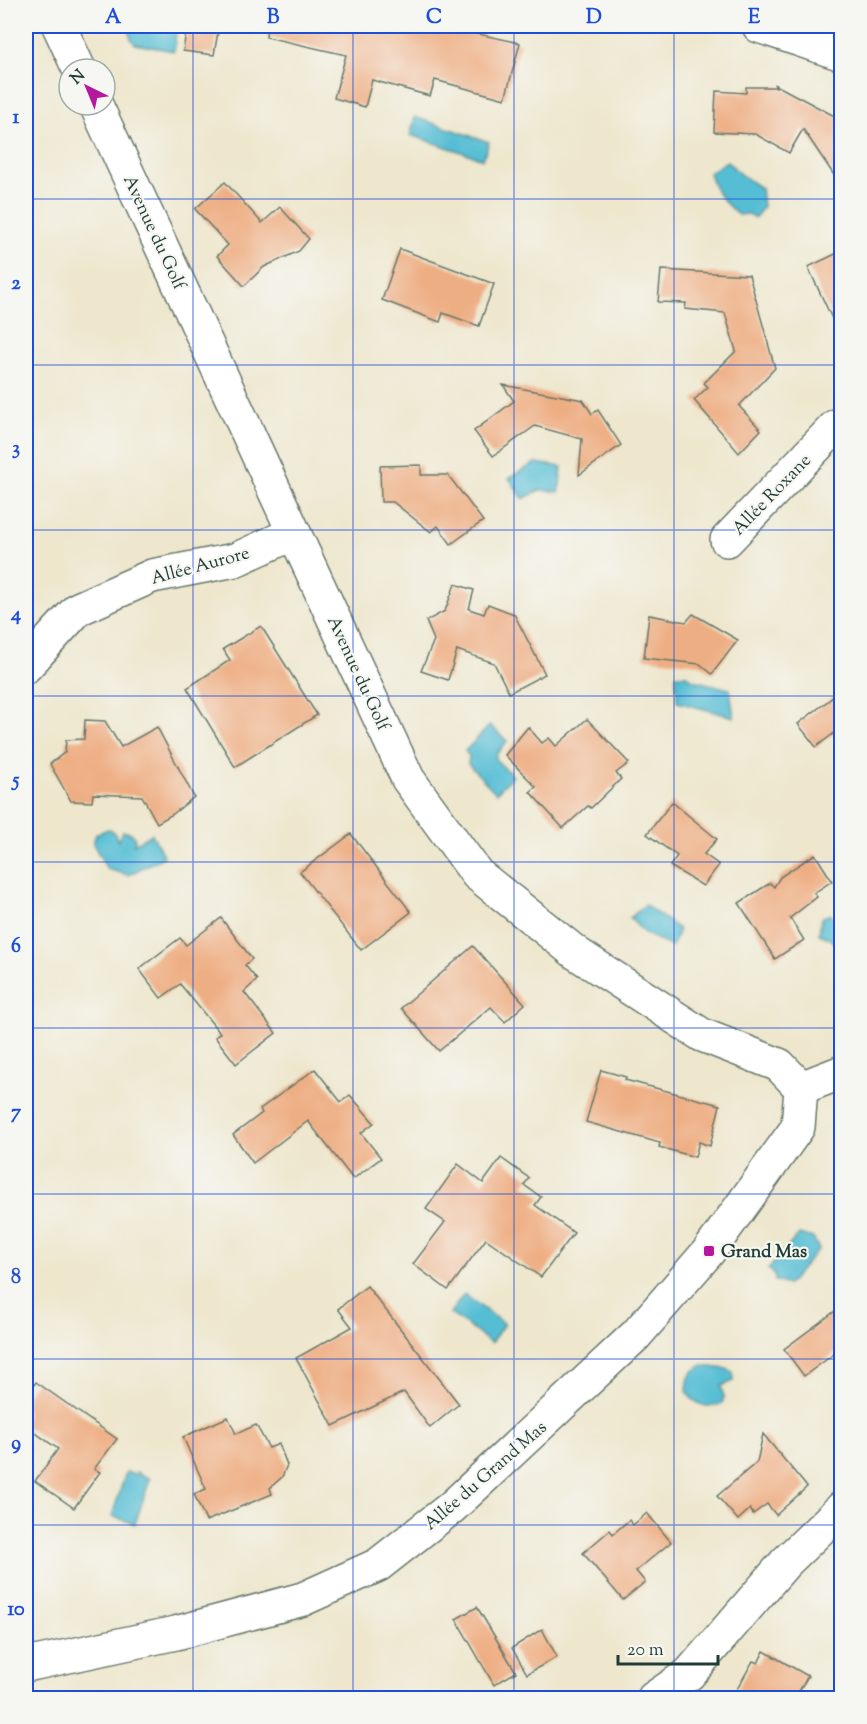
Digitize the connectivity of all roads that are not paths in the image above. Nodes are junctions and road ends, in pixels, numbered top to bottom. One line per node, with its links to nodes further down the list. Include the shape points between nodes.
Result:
1 (59, 26): 4 (street)
2 (759, 26): 3 (street)
3 (842, 54)
4 (73, 57)
5 (102, 117): 7 (street, Avenue du Golf)
6 (842, 426): 8 (street, Allée Roxane, via 836,426)
7 (294, 533): 9 (street, Allée Aurore, via 235,560 152,576 78,609); 11 (street, Avenue du Golf, via 408,779 477,874 576,953 702,1035 779,1065)
8 (727, 540)
9 (26, 666)
10 (842, 1072): 11 (street)
11 (801, 1088): 13 (street, Allée du Grand Mas, via 798,1127 709,1251 636,1335 461,1499 378,1565 303,1599 176,1633)
12 (842, 1508): 14 (street, via 786,1562 689,1674)
13 (26, 1665)
14 (654, 1698)

